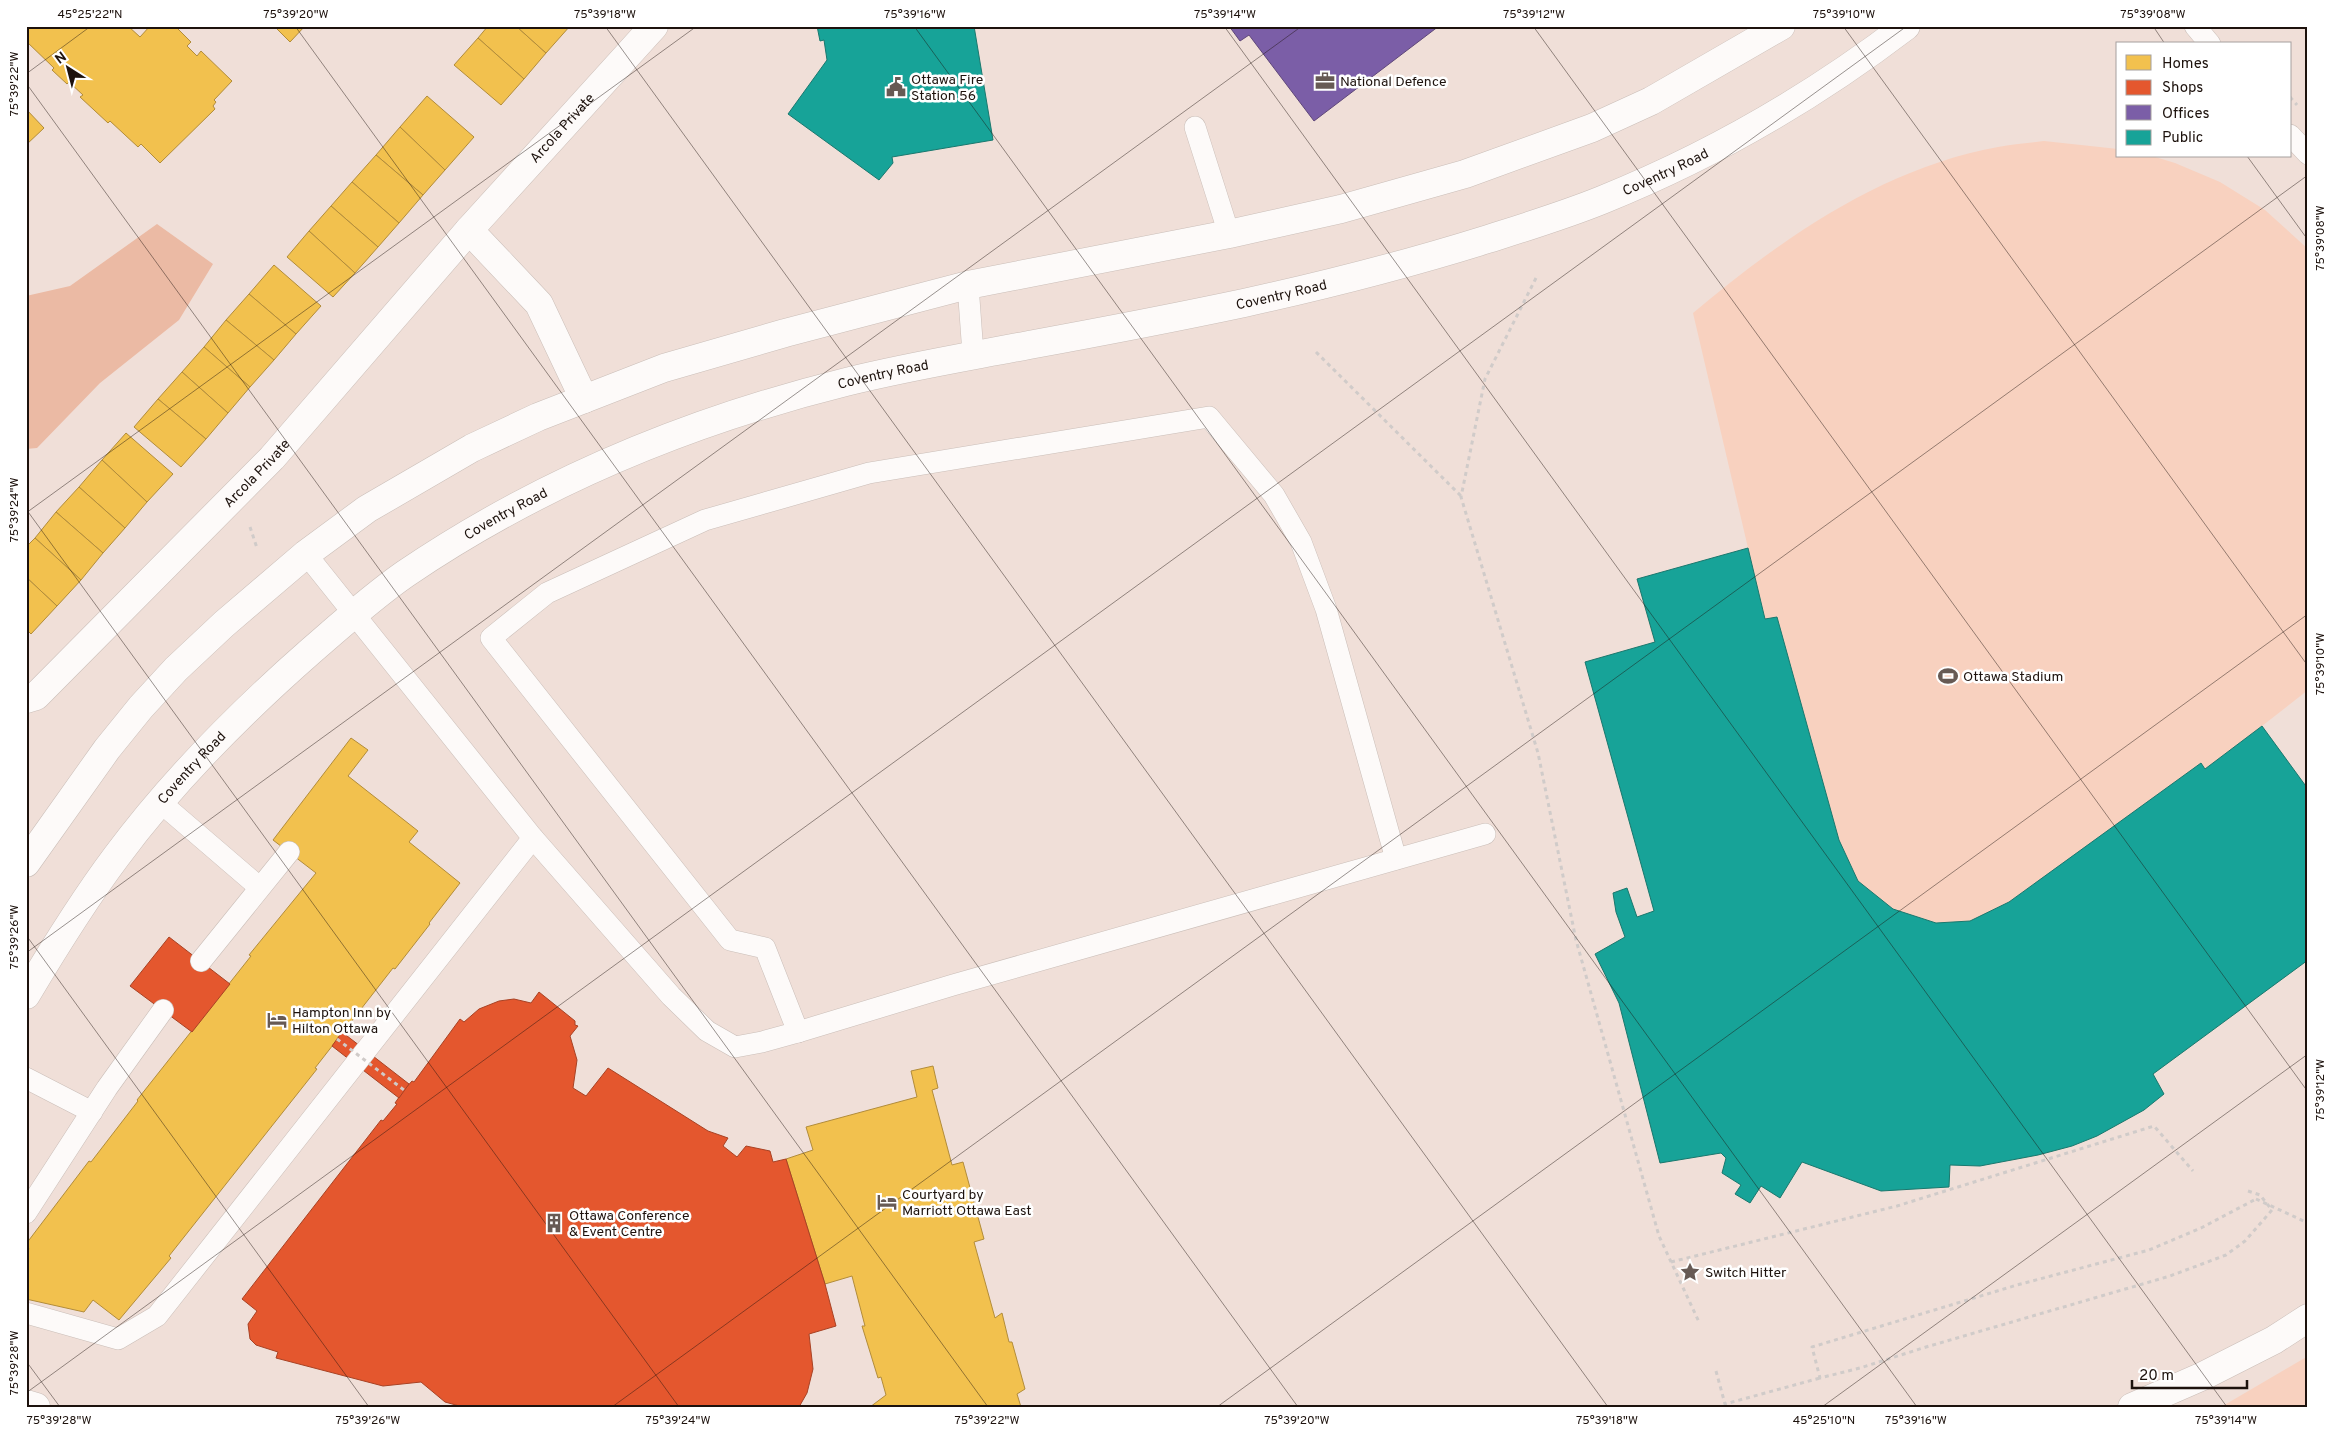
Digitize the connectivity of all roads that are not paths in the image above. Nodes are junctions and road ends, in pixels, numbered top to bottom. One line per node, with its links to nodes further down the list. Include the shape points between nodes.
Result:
1 (654, 26): 9 (main road, Arcola Private)
2 (1781, 26): 10 (main road, via 1651,101 1536,149 1408,191)
3 (1906, 26): 12 (main road, Coventry Road, via 1834,78 1722,145 1555,218 1419,260 1247,302)
4 (2195, 26): 5 (lane)
5 (2208, 42)
6 (1195, 127): 10 (lane)
7 (2292, 137): 8 (lane)
8 (2308, 154)
9 (469, 230): 13 (main road, via 539,304); 16 (main road, Arcola Private, via 272,458 36,696)
10 (1229, 234): 11 (main road)
11 (968, 285): 12 (lane); 13 (main road, via 673,366)
12 (973, 354): 15 (main road, Coventry Road, via 785,398 616,458 505,512 402,576)
13 (584, 399): 14 (main road, via 472,448 367,509)
14 (306, 554): 15 (lane); 22 (main road, via 224,624 147,701 107,749)
15 (353, 614): 17 (main road, Coventry Road, via 224,730); 19 (lane)
16 (26, 699)
17 (160, 802): 23 (lane); 25 (main road, Coventry Road, via 98,882)
18 (1484, 834): 21 (lane)
19 (533, 838): 27 (lane, via 671,996 707,1031 734,1047); 31 (lane, via 157,1316 118,1339)
20 (288, 852): 23 (lane)
21 (1396, 859): 27 (lane, via 961,982); 27 (lane, via 1326,609 1301,542 1274,496 1208,416 869,473 705,520 547,593 491,638 730,940 765,948)
22 (26, 863)
23 (259, 887): 24 (lane)
24 (200, 961)
25 (26, 995)
26 (163, 1010): 29 (lane)
27 (798, 1032)
28 (26, 1078): 29 (lane)
29 (92, 1112): 30 (lane)
30 (26, 1213)
31 (26, 1313)
32 (2308, 1318): 35 (main road, via 2274,1340 2203,1376)
33 (26, 1404): 34 (main road)
34 (36, 1407)
35 (2132, 1407)

